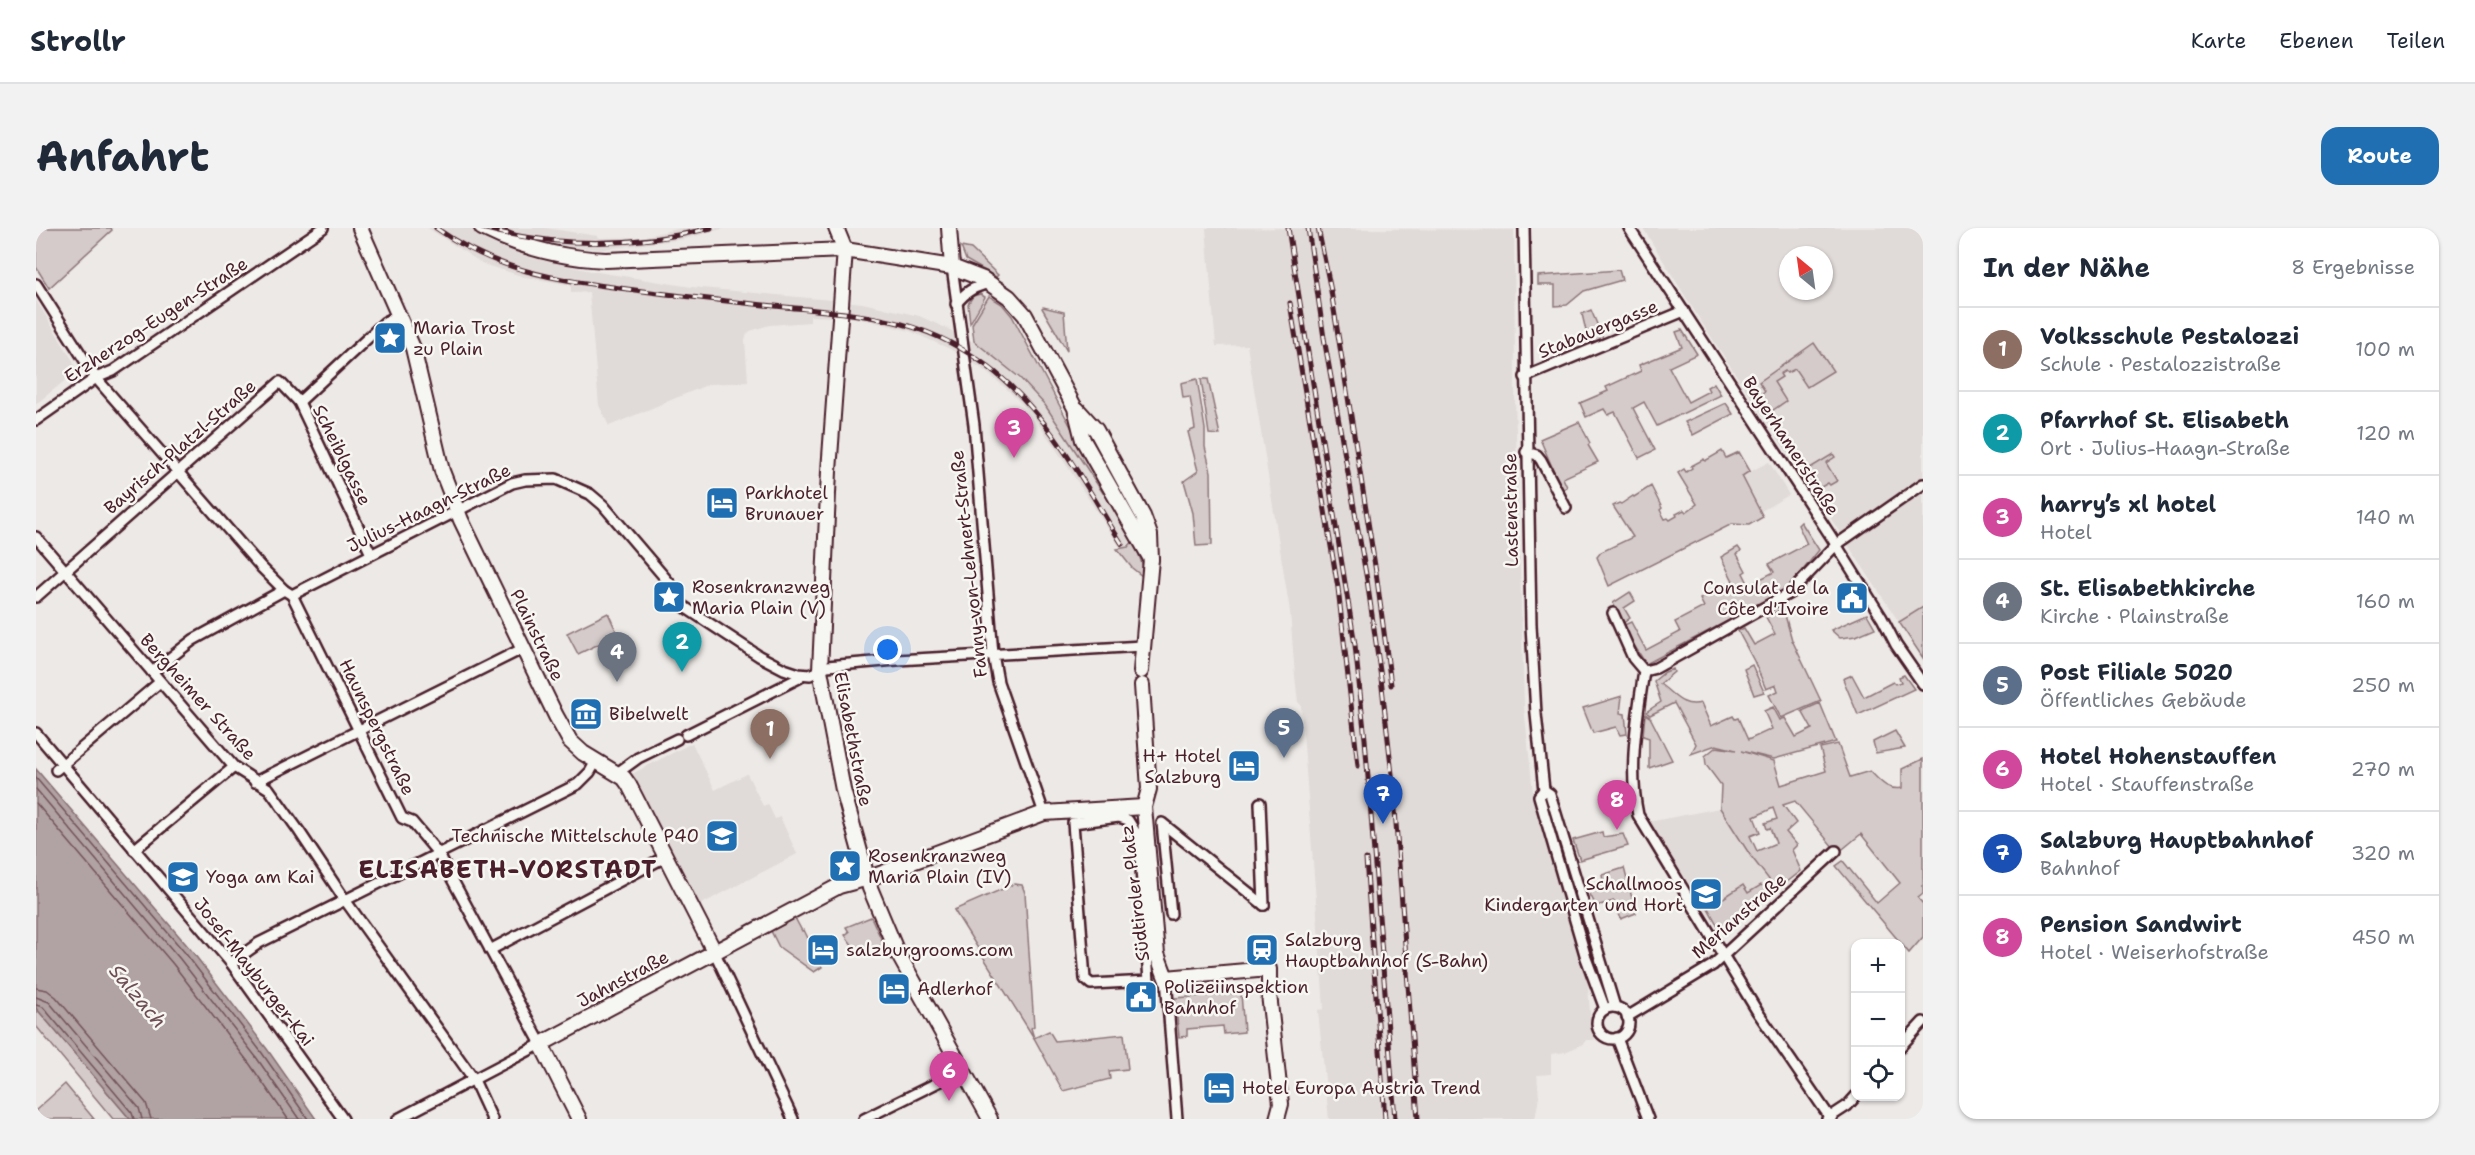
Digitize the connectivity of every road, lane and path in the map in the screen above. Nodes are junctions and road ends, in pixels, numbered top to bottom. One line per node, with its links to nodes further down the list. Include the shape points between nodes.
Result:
1 (323, 228): 16 (street, Erzherzog-Eugen-Straße)
2 (360, 228): 14 (street, Plainstraße)
3 (482, 228): 8 (street, via 529,249 587,259)
4 (836, 228): 8 (street, Elisabethstraße)
5 (948, 228): 9 (street, Fanny-von-Lehnert-Straße)
6 (1524, 228): 15 (street, Lastenstraße)
7 (1629, 228): 13 (street, Bayerhamerstraße)
8 (844, 250): 9 (street); 34 (street, Elisabethstraße)
9 (952, 267): 10 (street); 12 (street, Fanny-von-Lehnert-Straße)
10 (990, 283): 12 (street, via 965,293); 31 (street, Südtiroler Platz, via 1010,297 1025,315 1076,408 1083,440 1151,559)
11 (36, 284): 16 (street, Haunspergstraße)
12 (956, 304): 33 (street, Fanny-von-Lehnert-Straße, via 974,425)
13 (1684, 311): 15 (street, Stabauergasse); 25 (street, Bayerhamerstraße)
14 (399, 315): 17 (street, via 385,322); 23 (street, Plainstraße, via 414,348 442,471)
15 (1525, 377): 19 (street, Lastenstraße)
16 (96, 378): 18 (street, Erzherzog-Eugen-Straße); 20 (street, Haunspergstraße)
17 (299, 402): 20 (street, Bayrisch-Platzl-Straße, via 280,382); 26 (street, Scheiblgasse)
18 (36, 420)
19 (1527, 452): 22 (street, via 1541,460); 65 (street, Lastenstraße, via 1531,625 1544,790 1550,794)
20 (177, 471): 27 (street, Bayrisch-Platzl-Straße); 28 (street, Haunspergstraße)
21 (1923, 484): 25 (street)
22 (1566, 508)
23 (457, 510): 26 (street, Julius-Haagn-Straße); 32 (street, Plainstraße); 34 (street, Julius-Haagn-Straße, via 512,483 541,478 567,482 597,499 672,586 680,604 784,669 810,675)
24 (36, 537): 27 (street, Bergheimer Straße)
25 (1836, 545): 35 (street, via 1790,593 1656,668); 39 (street, Bayerhamerstraße)
26 (371, 554): 28 (street, Julius-Haagn-Straße)
27 (65, 571): 29 (street, Bayrisch-Platzl-Straße); 36 (street, Bergheimer Straße)
28 (288, 592): 36 (street, Julius-Haagn-Straße, via 193,640); 40 (street, Haunspergstraße)
29 (36, 597)
30 (1613, 613): 35 (street, via 1633,658)
31 (1143, 646): 33 (street, Julius-Haagn-Straße); 48 (street, Südtiroler Platz, via 1149,789)
32 (524, 648): 40 (street); 42 (street, Plainstraße, via 570,741)
33 (993, 654): 34 (street, Julius-Haagn-Straße, via 827,666); 49 (street, Fanny-von-Lehnert-Straße, via 998,682)
34 (820, 670): 54 (street, Elisabethstraße, via 843,790)
35 (1644, 671): 60 (street, via 1635,743 1638,815)
36 (152, 672): 38 (street, Bergheimer Straße)
37 (799, 678): 45 (street, via 638,758)
38 (160, 681): 43 (street, Bergheimer Straße); 44 (street)
39 (1923, 684)
40 (358, 730): 46 (street); 52 (street, Haunspergstraße, via 402,818 412,822)
41 (36, 733): 44 (street, Josef-Mayburger-Kai)
42 (596, 761): 45 (street, Plainstraße); 52 (street, via 578,784)
43 (234, 767): 46 (street, Bergheimer Straße); 50 (street)
44 (59, 768): 50 (street, Josef-Mayburger-Kai)
45 (616, 774): 53 (street, Plainstraße, via 629,785)
46 (255, 782): 55 (street, Bergheimer Straße, via 268,789)
47 (1260, 803): 56 (street, via 1264,905 1162,823)
48 (1144, 807): 49 (street, Jahnstraße); 63 (street, Südtiroler Platz, via 1157,954)
49 (1044, 813): 54 (street, Jahnstraße)
50 (135, 850): 61 (street, Josef-Mayburger-Kai)
51 (1836, 851): 60 (street, Merianstraße)
52 (438, 853): 55 (street); 58 (street, Haunspergstraße)
53 (665, 857): 58 (street); 59 (street, Plainstraße)
54 (867, 878): 59 (street, Jahnstraße, via 839,886); 71 (street, Elisabethstraße, via 896,950)
55 (345, 900): 61 (street, via 259,943); 72 (street, Bergheimer Straße)
56 (1171, 914)
57 (1268, 943): 62 (street)
58 (490, 950): 70 (street, Haunspergstraße)
59 (714, 951): 70 (street, Jahnstraße); 79 (street, Plainstraße)
60 (1723, 955): 66 (street, Merianstraße); 74 (street)
61 (231, 963): 75 (street, Josef-Mayburger-Kai)
62 (1269, 969): 63 (street, Südtiroler Platz); 83 (street, via 1281,1104)
63 (1166, 978): 82 (street)
64 (1149, 981): 64 (street, Südtiroler Platz, via 1091,984 1085,979 1073,823 1119,817 1128,820 1136,833)
65 (1610, 1008): 66 (street, via 1620,1009); 68 (street, Lastenstraße, via 1599,1016 1599,1030 1606,1037)
66 (1627, 1017): 68 (street, via 1628,1027)
67 (1923, 1022): 69 (street)
68 (1617, 1038): 84 (street)
69 (1905, 1042)
70 (541, 1044): 72 (street, Jahnstraße); 78 (street, Haunspergstraße)
71 (963, 1070): 80 (street); 81 (street, Elisabethstraße)
72 (473, 1078): 76 (street, Jahnstraße); 77 (street, Bergheimer Straße)
73 (1852, 1101): 74 (street)
74 (1829, 1118)
75 (343, 1119)
76 (398, 1119)
77 (492, 1119)
78 (579, 1119)
79 (793, 1119)
80 (864, 1119)
81 (990, 1119)
82 (1177, 1119)
83 (1277, 1119)
84 (1648, 1119)

